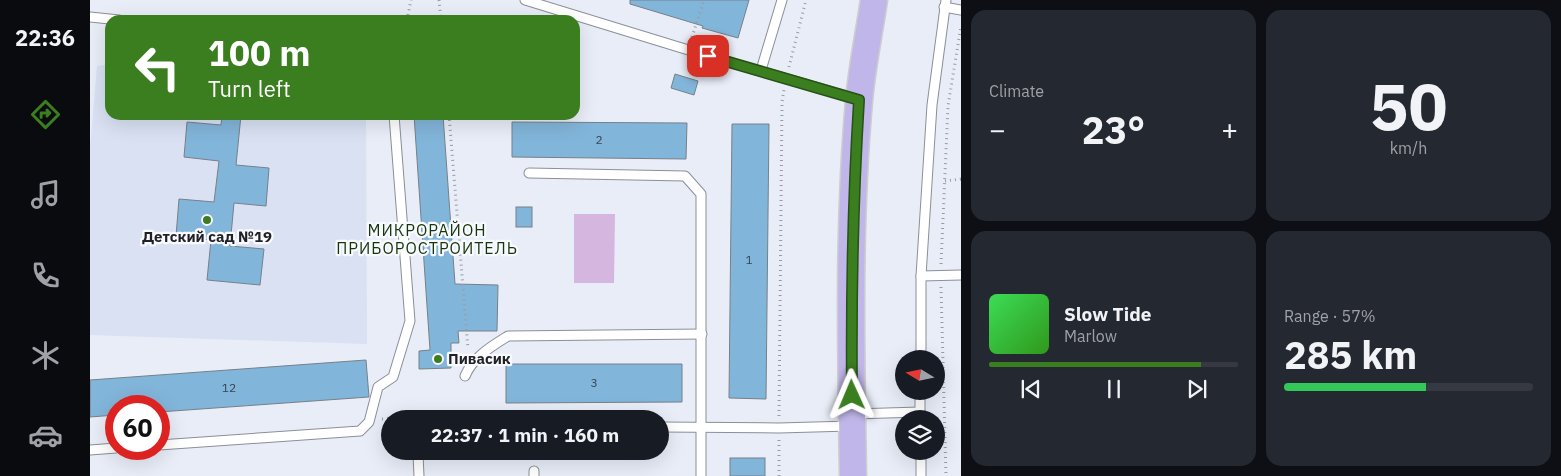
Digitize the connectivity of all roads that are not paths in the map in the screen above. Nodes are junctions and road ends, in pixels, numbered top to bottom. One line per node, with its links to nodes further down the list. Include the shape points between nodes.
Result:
1 (525, 0): 6 (lane)
2 (782, 0): 10 (lane)
3 (874, 0): 11 (main road)
4 (945, 4): 5 (lane); 15 (lane, via 932,105)
5 (961, 10)
6 (574, 15)
7 (90, 17): 9 (lane)
8 (580, 17): 10 (lane)
9 (105, 19)
10 (761, 70): 11 (lane)
11 (859, 100): 20 (main road, via 854,185)
12 (394, 120): 23 (lane, via 410,321 393,377 378,387 369,422 360,431)
13 (529, 173): 16 (lane, via 685,176 701,194)
14 (961, 275): 15 (lane)
15 (921, 276): 17 (lane)
16 (702, 334): 18 (lane, via 508,336 489,348); 22 (lane)
17 (921, 350)
18 (467, 372)
19 (895, 417): 20 (lane)
20 (853, 420): 22 (lane, via 778,428); 30 (main road)
21 (669, 427): 22 (lane)
22 (701, 427): 29 (lane)
23 (170, 444)
24 (105, 449): 25 (lane)
25 (90, 450)
26 (418, 460): 28 (lane)
27 (920, 460): 31 (lane)
28 (419, 476)
29 (701, 476)
30 (853, 476)
31 (921, 476)

